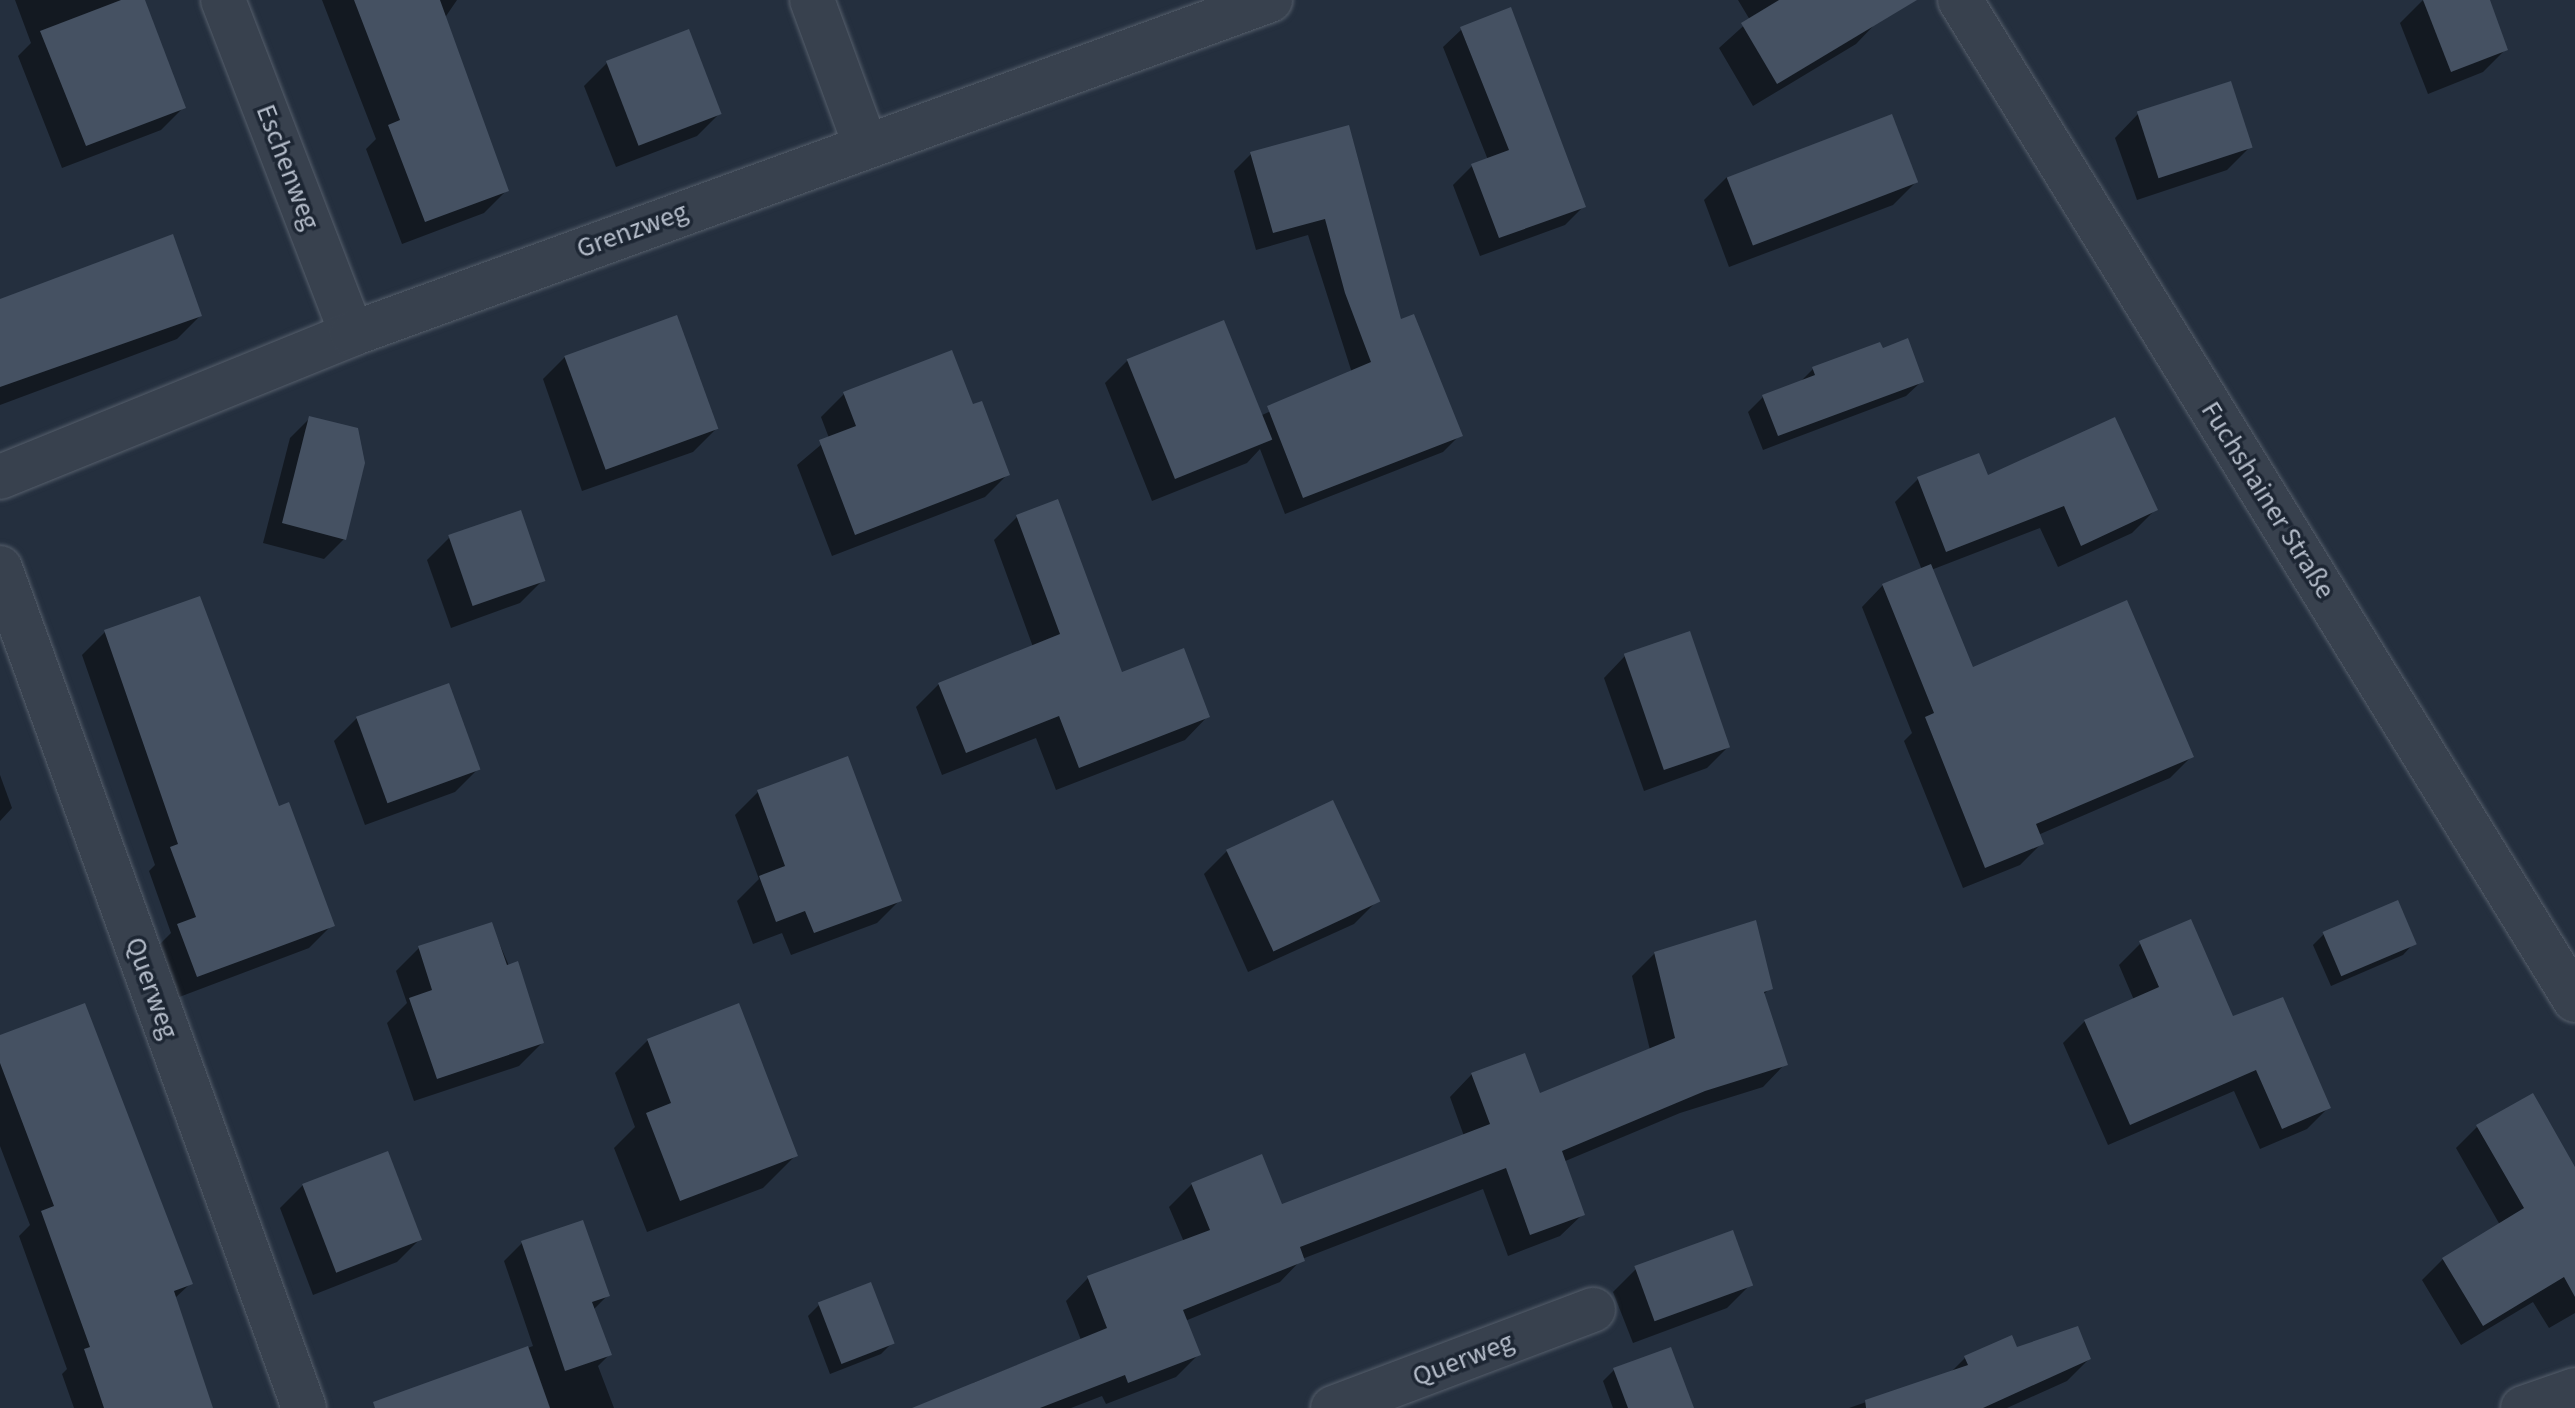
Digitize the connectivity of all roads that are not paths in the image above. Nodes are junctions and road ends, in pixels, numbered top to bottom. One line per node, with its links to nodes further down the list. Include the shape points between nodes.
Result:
1 (223, 0): 6 (street, Eschenweg)
2 (812, 0): 5 (street)
3 (1270, 0): 5 (street, Grenzweg)
4 (1960, 0): 9 (street, Fuchshainer Straße)
5 (865, 144): 6 (street, Grenzweg)
6 (352, 334): 7 (street, Grenzweg)
7 (0, 477)
8 (0, 568): 12 (street, Querweg)
9 (2575, 1000)
10 (1593, 1310): 13 (street, Querweg)
11 (2575, 1390): 14 (street)
12 (304, 1408)
13 (1333, 1408)
14 (2523, 1408)

